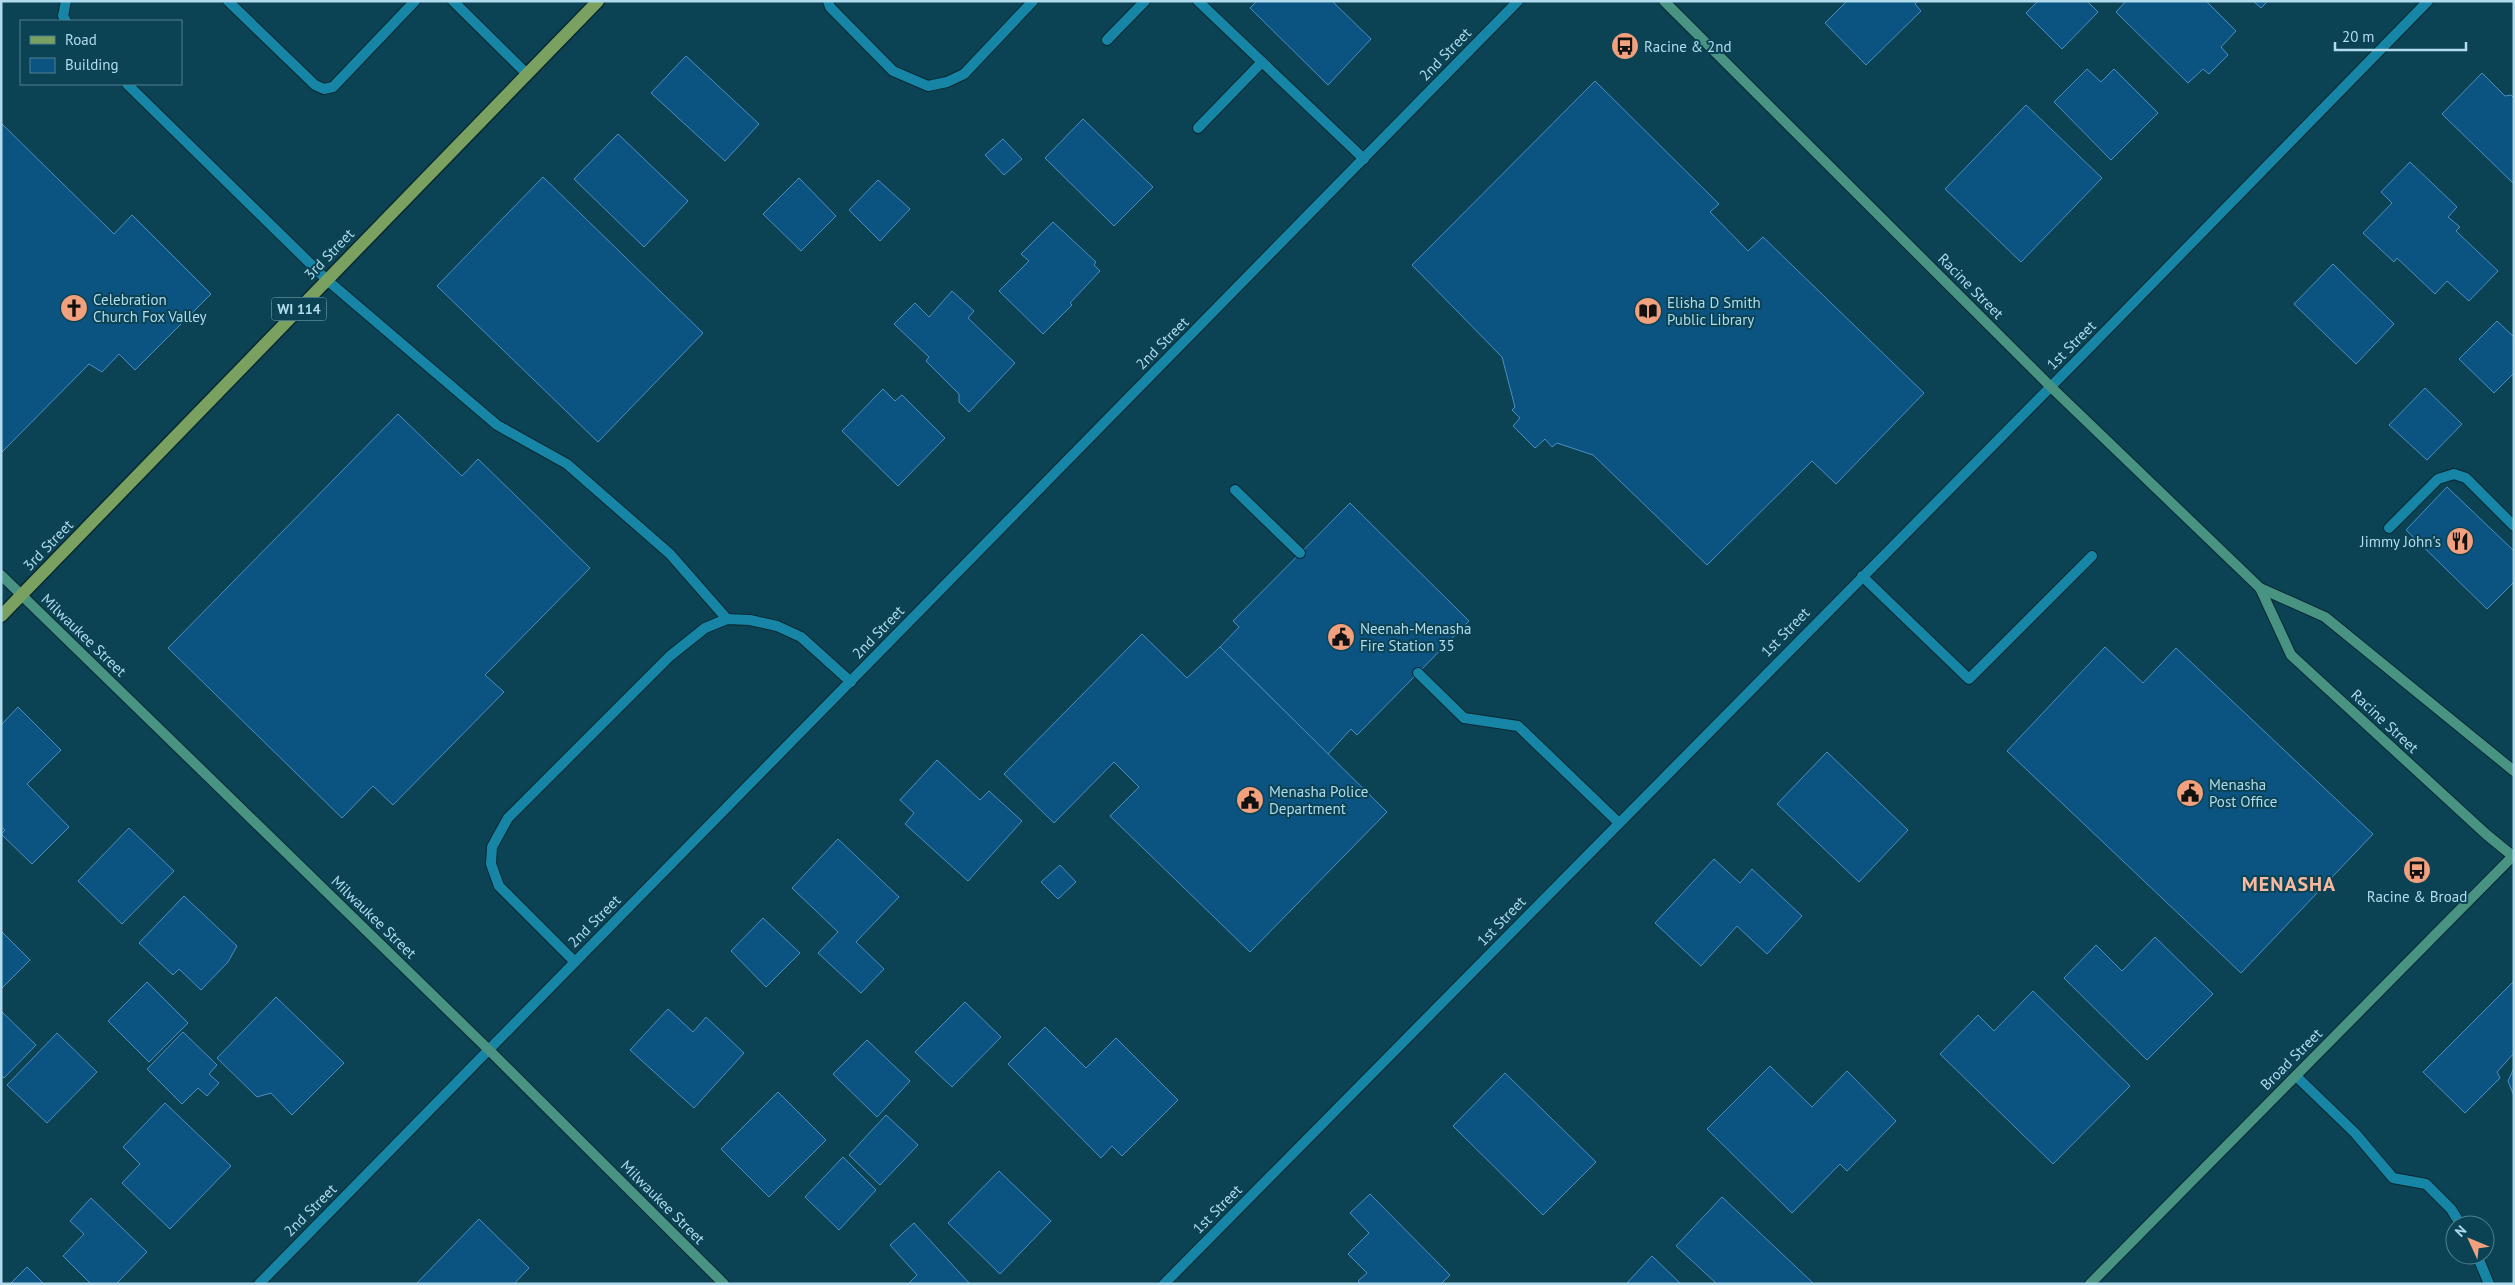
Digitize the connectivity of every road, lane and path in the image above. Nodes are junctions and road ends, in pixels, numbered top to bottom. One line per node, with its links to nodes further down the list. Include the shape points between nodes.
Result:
1 (66, 1): 13 (street, via 63,16)
2 (228, 1): 3 (street, via 324,89 333,87)
3 (415, 1)
4 (453, 1): 16 (street)
5 (598, 1): 16 (main road, 3rd Street / WI 114)
6 (828, 1): 7 (street, via 830,8 893,71 928,86 964,74)
7 (1033, 1)
8 (1145, 1): 14 (street)
9 (1198, 1): 15 (street)
10 (1518, 1): 19 (street, 2nd Street)
11 (1664, 1): 21 (street, Racine Street)
12 (2428, 1): 21 (street, 1st Street)
13 (65, 20)
14 (1106, 40)
15 (1262, 62): 18 (street); 19 (street)
16 (526, 74): 20 (main road, 3rd Street / WI 114)
17 (127, 85): 20 (street)
18 (1198, 128)
19 (1364, 159): 34 (street, 2nd Street)
20 (328, 280): 30 (main road, 3rd Street / WI 114); 32 (street, via 497,425 566,464 670,554)
21 (2051, 387): 28 (street, 1st Street); 29 (street, Racine Street)
22 (1236, 490): 25 (street)
23 (2514, 526): 24 (street, via 2466,478 2454,474 2438,479)
24 (2389, 528)
25 (1300, 553)
26 (2092, 556): 28 (street, via 1969,679)
27 (1, 575): 30 (street, Milwaukee Street)
28 (1862, 576): 36 (street, 1st Street)
29 (2260, 588): 35 (street, Racine Street, via 2326,617); 37 (street, Racine Street, via 2292,655 2474,824)
30 (22, 595): 31 (main road, 3rd Street / WI 114); 39 (street, Milwaukee Street)
31 (1, 616)
32 (727, 619): 34 (street, via 776,626 801,637); 38 (street, via 704,628 670,656 508,818 492,846 491,864 499,886)
33 (1418, 672): 36 (street, via 1464,718 1518,726)
34 (851, 682): 38 (street, 2nd Street)
35 (2514, 772)
36 (1619, 823): 45 (street, 1st Street)
37 (2514, 856): 40 (street, Broad Street)
38 (575, 962): 39 (street, 2nd Street)
39 (489, 1050): 43 (street, 2nd Street); 44 (street, Milwaukee Street)
40 (2296, 1076): 41 (street, via 2355,1133 2393,1178 2426,1184); 46 (street, Broad Street)
41 (2455, 1215)
42 (2481, 1265): 47 (street)
43 (259, 1284)
44 (724, 1284)
45 (1164, 1284)
46 (2090, 1284)
47 (2490, 1284)

